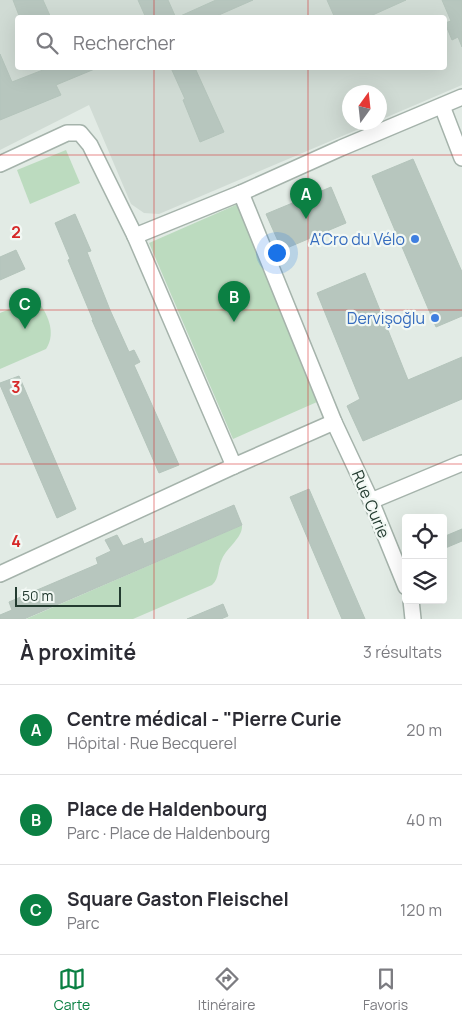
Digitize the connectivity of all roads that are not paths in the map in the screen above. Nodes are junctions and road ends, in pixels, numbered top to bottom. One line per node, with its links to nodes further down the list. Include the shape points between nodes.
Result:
1 (462, 97): 2 (street)
2 (442, 106): 3 (street); 5 (street)
3 (462, 158)
4 (0, 164): 6 (street, via 67,133 80,134 90,145)
5 (241, 193): 6 (street); 7 (street, Rue Curie)
6 (135, 236): 9 (street)
7 (334, 422): 9 (street); 10 (street, Rue Curie)
8 (462, 463): 10 (street)
9 (234, 466): 11 (street)
10 (371, 501): 12 (street, Rue Curie)
11 (0, 574)
12 (402, 576)
13 (411, 604): 14 (street)
14 (414, 619)

